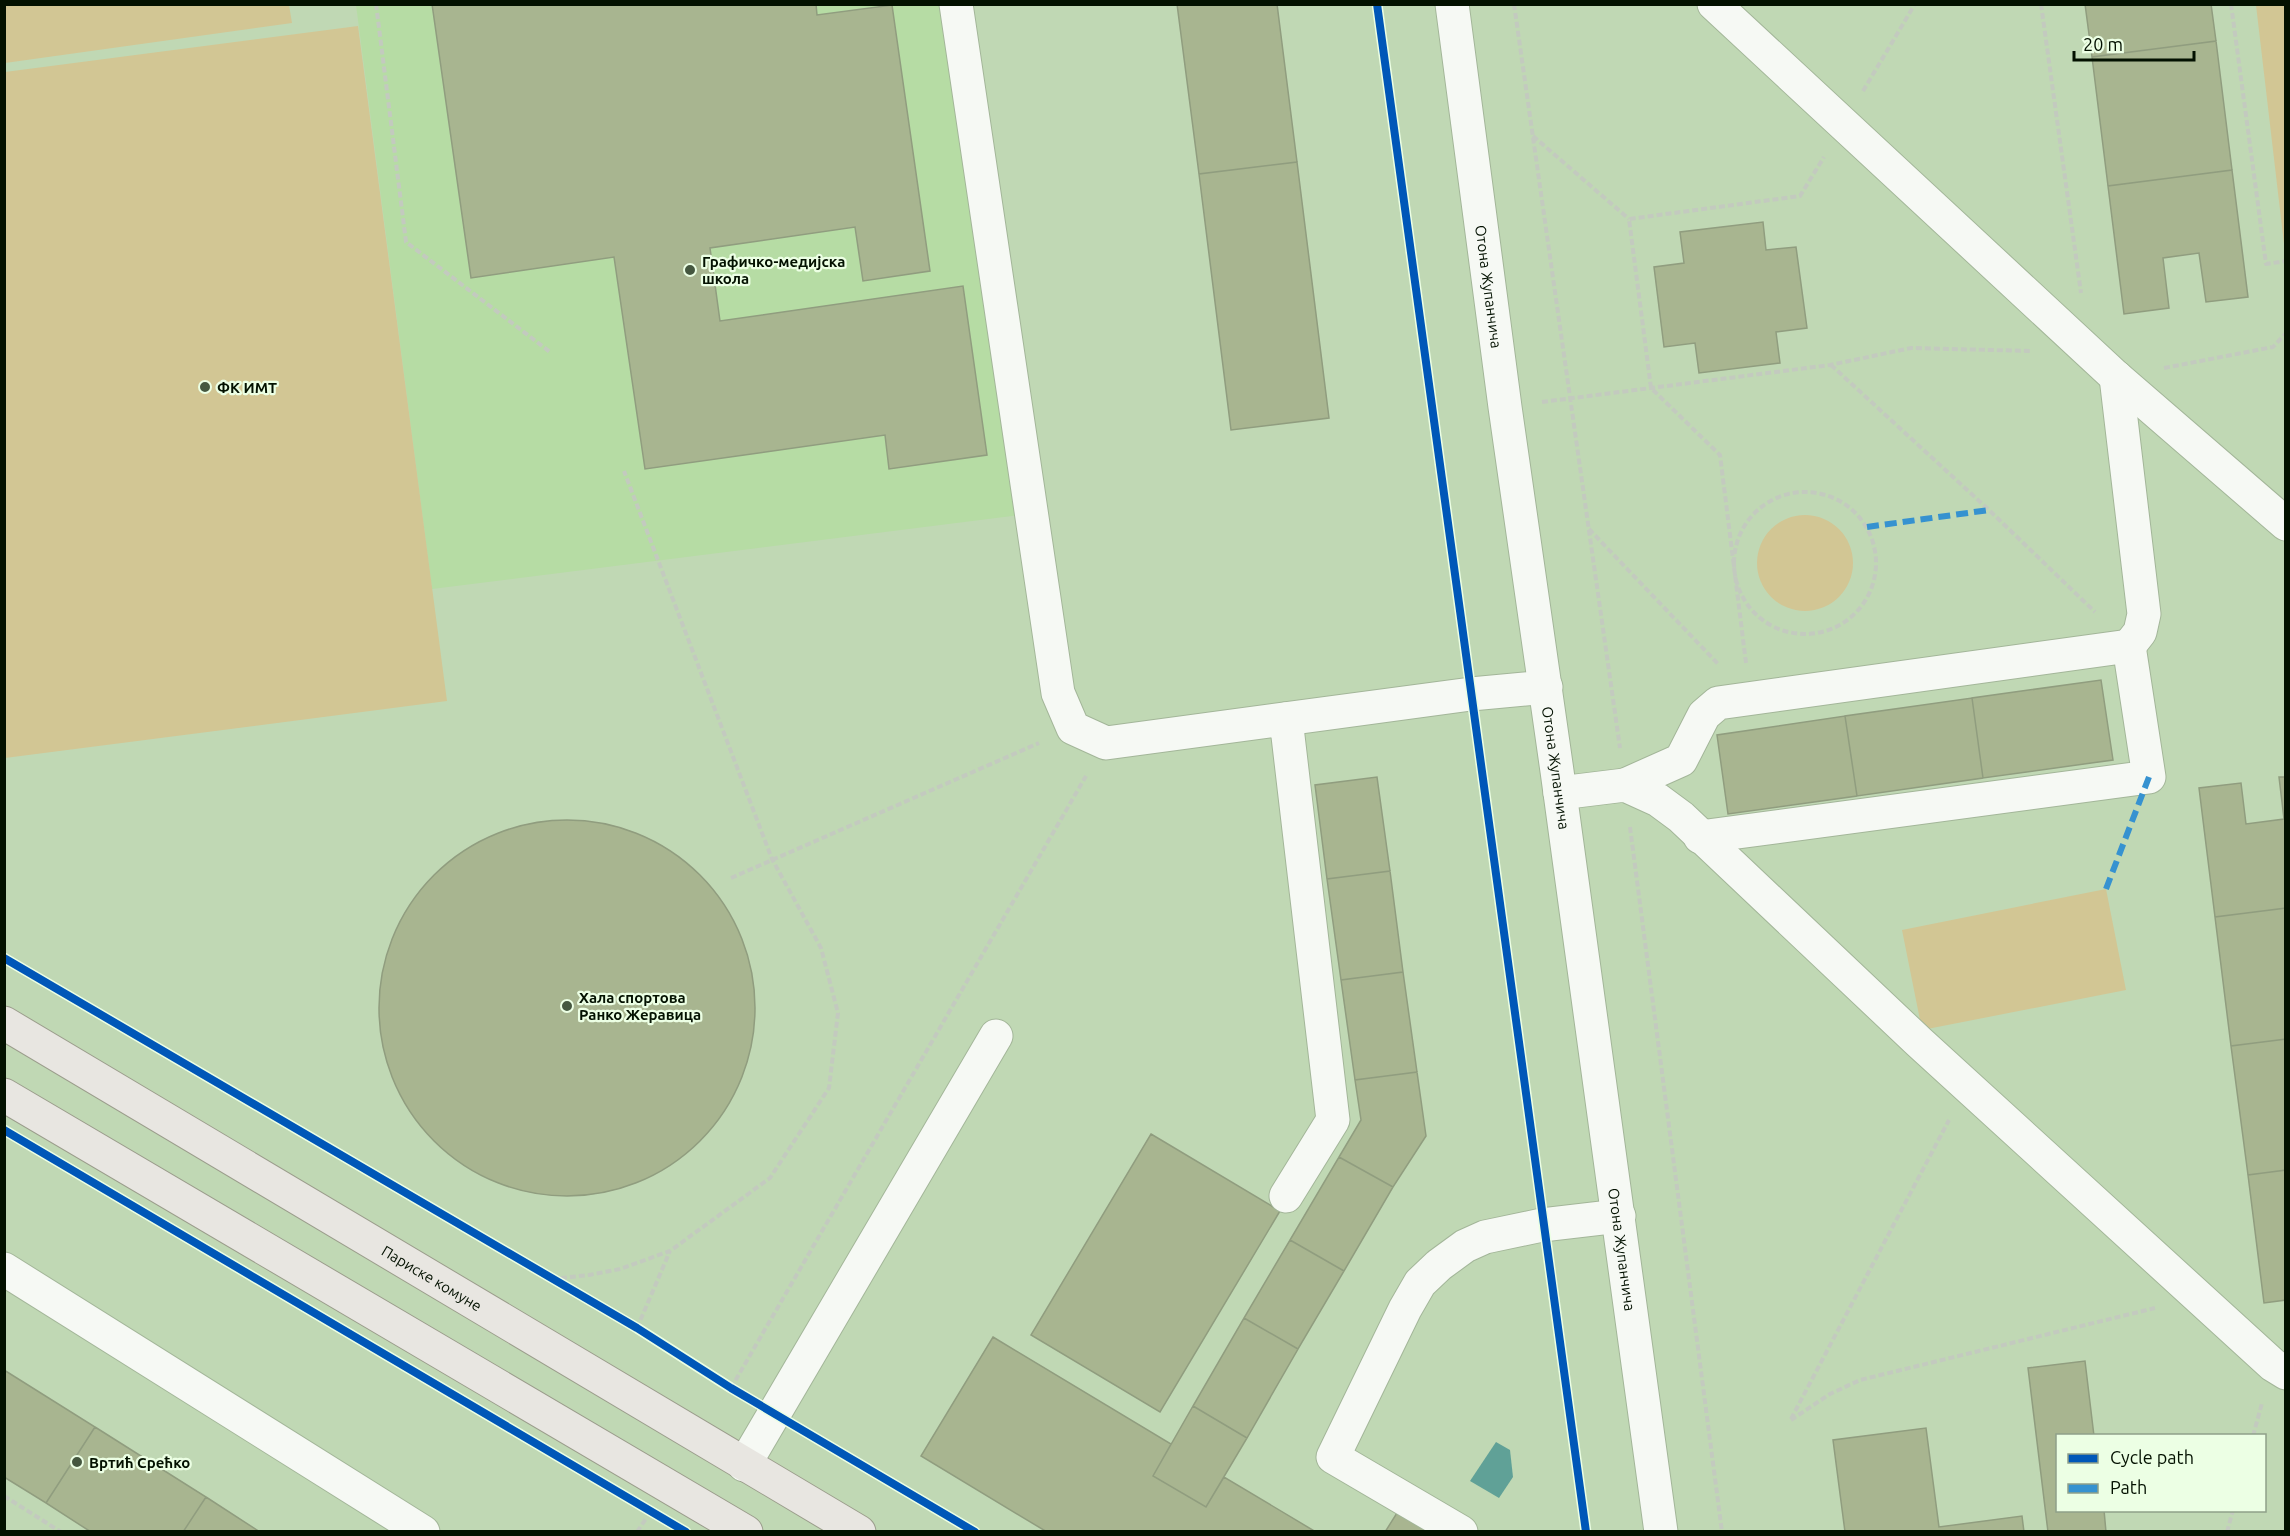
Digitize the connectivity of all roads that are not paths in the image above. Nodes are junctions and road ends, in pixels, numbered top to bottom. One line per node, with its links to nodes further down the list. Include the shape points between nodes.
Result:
1 (956, 4): 8 (street, via 1058,693 1073,728 1106,742)
2 (1452, 4): 7 (street, Отона Жупанчича)
3 (1714, 4): 4 (street)
4 (2116, 377): 5 (street); 6 (street, via 2144,614 2140,632)
5 (2286, 524)
6 (2130, 646): 9 (street, via 1718,702 1704,715 1682,760); 11 (street, via 2148,777)
7 (1546, 687): 8 (street); 10 (street, Отона Жупанчича)
8 (1286, 719): 15 (street, via 1333,1120)
9 (1625, 785): 10 (street); 11 (street, via 1658,800 1682,817)
10 (1560, 793): 16 (street, Отона Жупанчича)
11 (1700, 837): 18 (street, via 2272,1365)
12 (4, 1023): 19 (main road, Париске комуне)
13 (996, 1036): 19 (street)
14 (4, 1095): 21 (main road)
15 (1286, 1196)
16 (1619, 1216): 23 (street, via 1542,1225 1485,1237 1439,1265 1420,1283 1405,1309 1333,1457); 24 (street, Отона Жупанчича)
17 (4, 1269): 20 (street)
18 (2286, 1373)
19 (744, 1465): 22 (main road, Париске комуне)
20 (423, 1532)
21 (746, 1532)
22 (859, 1532)
23 (1461, 1532)
24 (1661, 1532)

